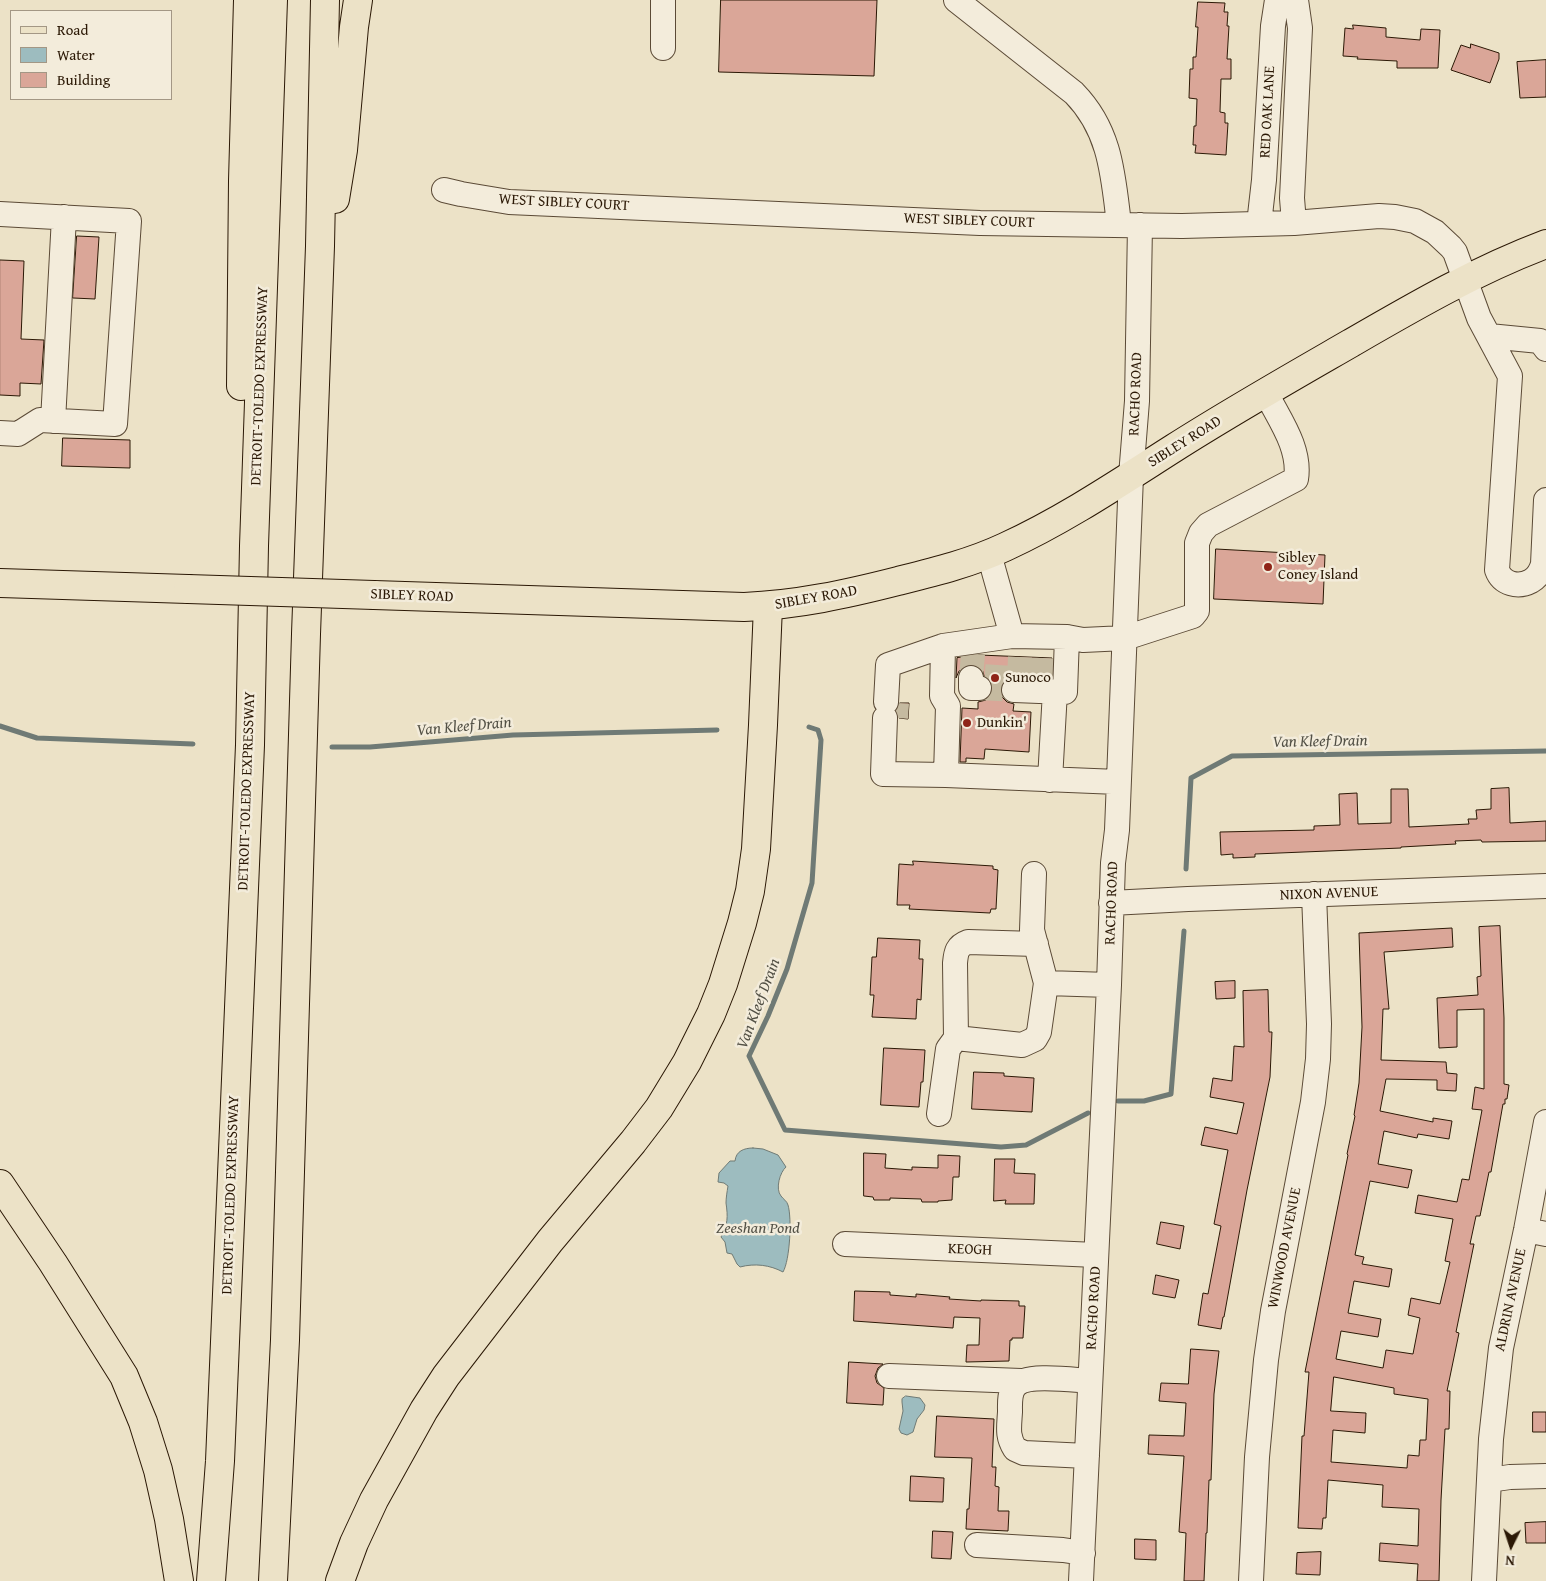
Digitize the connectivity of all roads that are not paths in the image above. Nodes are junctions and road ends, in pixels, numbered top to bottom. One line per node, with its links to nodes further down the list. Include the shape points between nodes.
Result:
1 (248, 0): 26 (main road, via 240,436)
2 (273, 0): 26 (main road, DETROIT-TOLEDO EXPRESSWAY)
3 (325, 0): 17 (main road)
4 (358, 0): 17 (main road, via 343,150 333,210)
5 (663, 0): 9 (street)
6 (956, 0): 15 (street, RACHO ROAD, via 1086,105 1106,144)
7 (1277, 0): 14 (street, RED OAK LANE)
8 (1296, 0): 13 (street, RED OAK LANE, via 1300,28 1292,198)
9 (663, 48)
10 (444, 190): 15 (street, WEST SIBLEY COURT, via 509,202 980,223)
11 (0, 214): 12 (street)
12 (64, 217): 22 (street); 22 (street, via 129,221 115,424)
13 (1294, 223): 14 (street, WEST SIBLEY COURT); 18 (street, WEST SIBLEY COURT, via 1379,216 1415,221 1435,232 1451,247)
14 (1259, 224): 15 (street, WEST SIBLEY COURT)
15 (1129, 225): 24 (street, RACHO ROAD, via 1137,401)
16 (1546, 244): 18 (main road, SIBLEY ROAD)
17 (320, 246): 60 (main road, via 285,1340)
18 (1464, 279): 19 (street, WEST SIBLEY COURT); 21 (main road, SIBLEY ROAD)
19 (1489, 336): 20 (street, via 1540,341); 25 (street, WEST SIBLEY COURT, via 1510,376 1496,570 1508,583 1531,581 1540,574)
20 (1546, 349)
21 (1266, 393): 24 (main road, SIBLEY ROAD); 30 (street, via 1294,448 1298,469 1296,479 1208,525 1200,533 1197,543 1197,610 1194,616)
22 (53, 421): 23 (street, via 40,420 18,434)
23 (0, 433)
24 (1131, 476): 27 (main road, SIBLEY ROAD, via 1027,537); 30 (street, RACHO ROAD)
25 (1546, 500)
26 (255, 523): 59 (main road, DETROIT-TOLEDO EXPRESSWAY, via 249,765 220,1451)
27 (989, 554): 29 (main road, SIBLEY ROAD, via 875,587 811,601); 31 (street)
28 (0, 583): 29 (main road, SIBLEY ROAD, bridge)
29 (768, 606): 61 (main road, via 756,849 742,923 711,1014 659,1108 550,1241 446,1376 374,1500)
30 (1125, 638): 31 (street); 35 (street, RACHO ROAD)
31 (1025, 644): 32 (street, via 974,648); 34 (street, via 1065,692 1032,687)
32 (943, 646): 33 (street, via 942,696 948,706); 33 (street, via 888,665 890,705 896,735 884,741 883,774)
33 (946, 775): 34 (street)
34 (1050, 780): 35 (street)
35 (1118, 782): 38 (street, RACHO ROAD)
36 (1034, 874): 40 (street, via 1032,930)
37 (1546, 886): 39 (street, NIXON AVENUE)
38 (1111, 903): 39 (street, NIXON AVENUE); 42 (street, RACHO ROAD)
39 (1314, 905): 63 (street, WINWOOD AVENUE, via 1318,1059 1266,1360)
40 (1036, 944): 41 (street); 43 (street, via 968,942 958,947 955,963)
41 (1046, 982): 42 (street); 43 (street, via 1039,1032 1035,1039 1022,1045)
42 (1109, 985): 49 (street, RACHO ROAD)
43 (956, 1038): 44 (street, via 948,1049)
44 (939, 1114)
45 (1546, 1122): 47 (street, ALDRIN AVENUE)
46 (0, 1184): 58 (main road, via 54,1263 124,1376 158,1470)
47 (1536, 1232): 55 (street, ALDRIN AVENUE, via 1501,1348)
48 (845, 1244): 49 (street, KEOGH)
49 (1096, 1255): 52 (street, RACHO ROAD)
50 (889, 1376): 51 (street)
51 (1021, 1381): 52 (street); 53 (street, via 1011,1397 1008,1434 1015,1449 1024,1453)
52 (1090, 1381): 53 (street, RACHO ROAD)
53 (1087, 1456): 57 (street, RACHO ROAD)
54 (1546, 1476): 55 (street)
55 (1489, 1480): 64 (street, ALDRIN AVENUE)
56 (977, 1545): 57 (street)
57 (1083, 1554): 62 (street, RACHO ROAD)
58 (179, 1581)
59 (211, 1581)
60 (273, 1581)
61 (340, 1581)
62 (1081, 1581)
63 (1251, 1581)
64 (1484, 1581)

